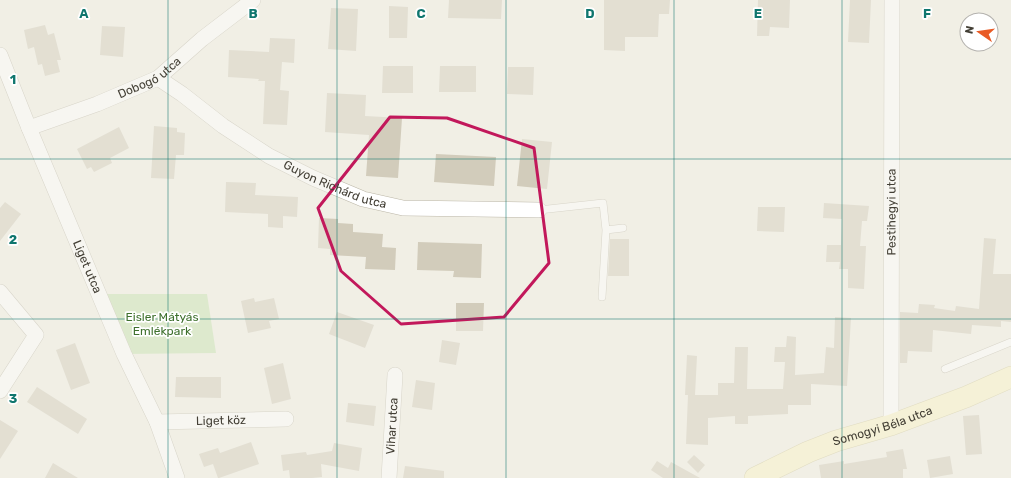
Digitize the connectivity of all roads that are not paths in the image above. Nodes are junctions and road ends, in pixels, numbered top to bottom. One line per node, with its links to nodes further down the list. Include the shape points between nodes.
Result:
1 (253, 0): 4 (street, Dobogó utca, via 202,39)
2 (892, 0): 18 (street, Pestihegyi utca)
3 (0, 55): 5 (street, Liget utca)
4 (158, 78): 5 (street, Dobogó utca, via 97,104); 6 (street, Guyon Richárd utca, via 269,156 363,199 403,208)
5 (29, 128): 17 (street, Liget utca, via 124,354)
6 (539, 210): 8 (lane, via 603,203)
7 (623, 228): 8 (lane)
8 (606, 230): 10 (lane)
9 (0, 292): 15 (street, via 36,335)
10 (602, 297)
11 (1011, 342): 12 (lane)
12 (945, 369)
13 (395, 375): 20 (street, Vihar utca)
14 (1011, 377): 18 (main road, Somogyi Béla utca)
15 (0, 391)
16 (286, 419): 17 (street, Liget köz)
17 (157, 422): 19 (street, Liget utca)
18 (891, 425): 21 (main road, Somogyi Béla utca, via 836,441)
19 (177, 478)
20 (388, 478)
21 (755, 478)

